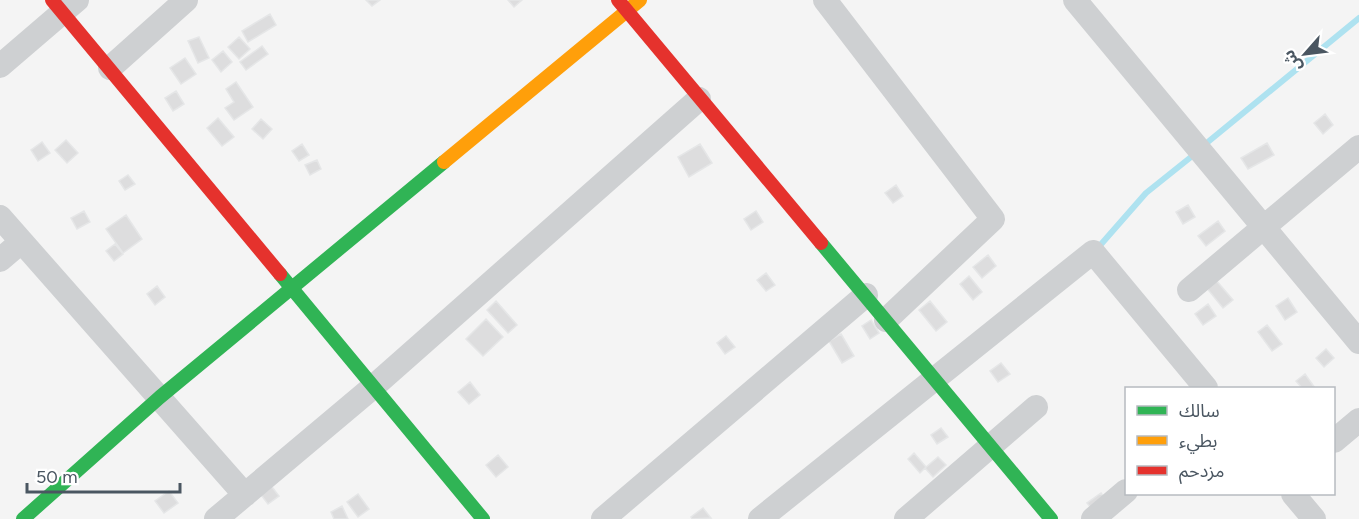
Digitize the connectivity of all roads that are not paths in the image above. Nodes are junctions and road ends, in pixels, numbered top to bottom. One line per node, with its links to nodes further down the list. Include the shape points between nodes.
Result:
1 (186, 0): 8 (street)
2 (640, 0): 6 (street)
3 (825, 0): 18 (street, via 993,219)
4 (1075, 0): 12 (street)
5 (64, 4): 7 (street); 8 (street)
6 (622, 6): 9 (street); 15 (street)
7 (0, 66)
8 (110, 68): 15 (street)
9 (699, 99): 17 (street); 21 (street)
10 (1359, 147): 12 (street)
11 (0, 217): 13 (street)
12 (1262, 229): 16 (street); 19 (street)
13 (21, 242): 14 (street); 23 (street)
14 (0, 260)
15 (291, 288): 21 (street); 23 (street)
16 (1188, 290)
17 (866, 295): 18 (street); 34 (street)
18 (886, 320): 20 (street)
19 (1359, 342)
20 (935, 378): 22 (street, via 1093,252); 27 (street); 35 (street)
21 (373, 387): 29 (street); 33 (street)
22 (1205, 387)
23 (160, 397): 29 (street); 31 (street)
24 (1036, 407): 27 (street)
25 (1359, 420): 26 (street)
26 (1335, 440)
27 (990, 446): 36 (street); 37 (street)
28 (1125, 492): 38 (street)
29 (245, 495): 32 (street)
30 (1294, 495): 39 (street)
31 (23, 519)
32 (216, 519)
33 (483, 519)
34 (603, 519)
35 (760, 519)
36 (906, 519)
37 (1051, 519)
38 (1093, 519)
39 (1314, 519)

